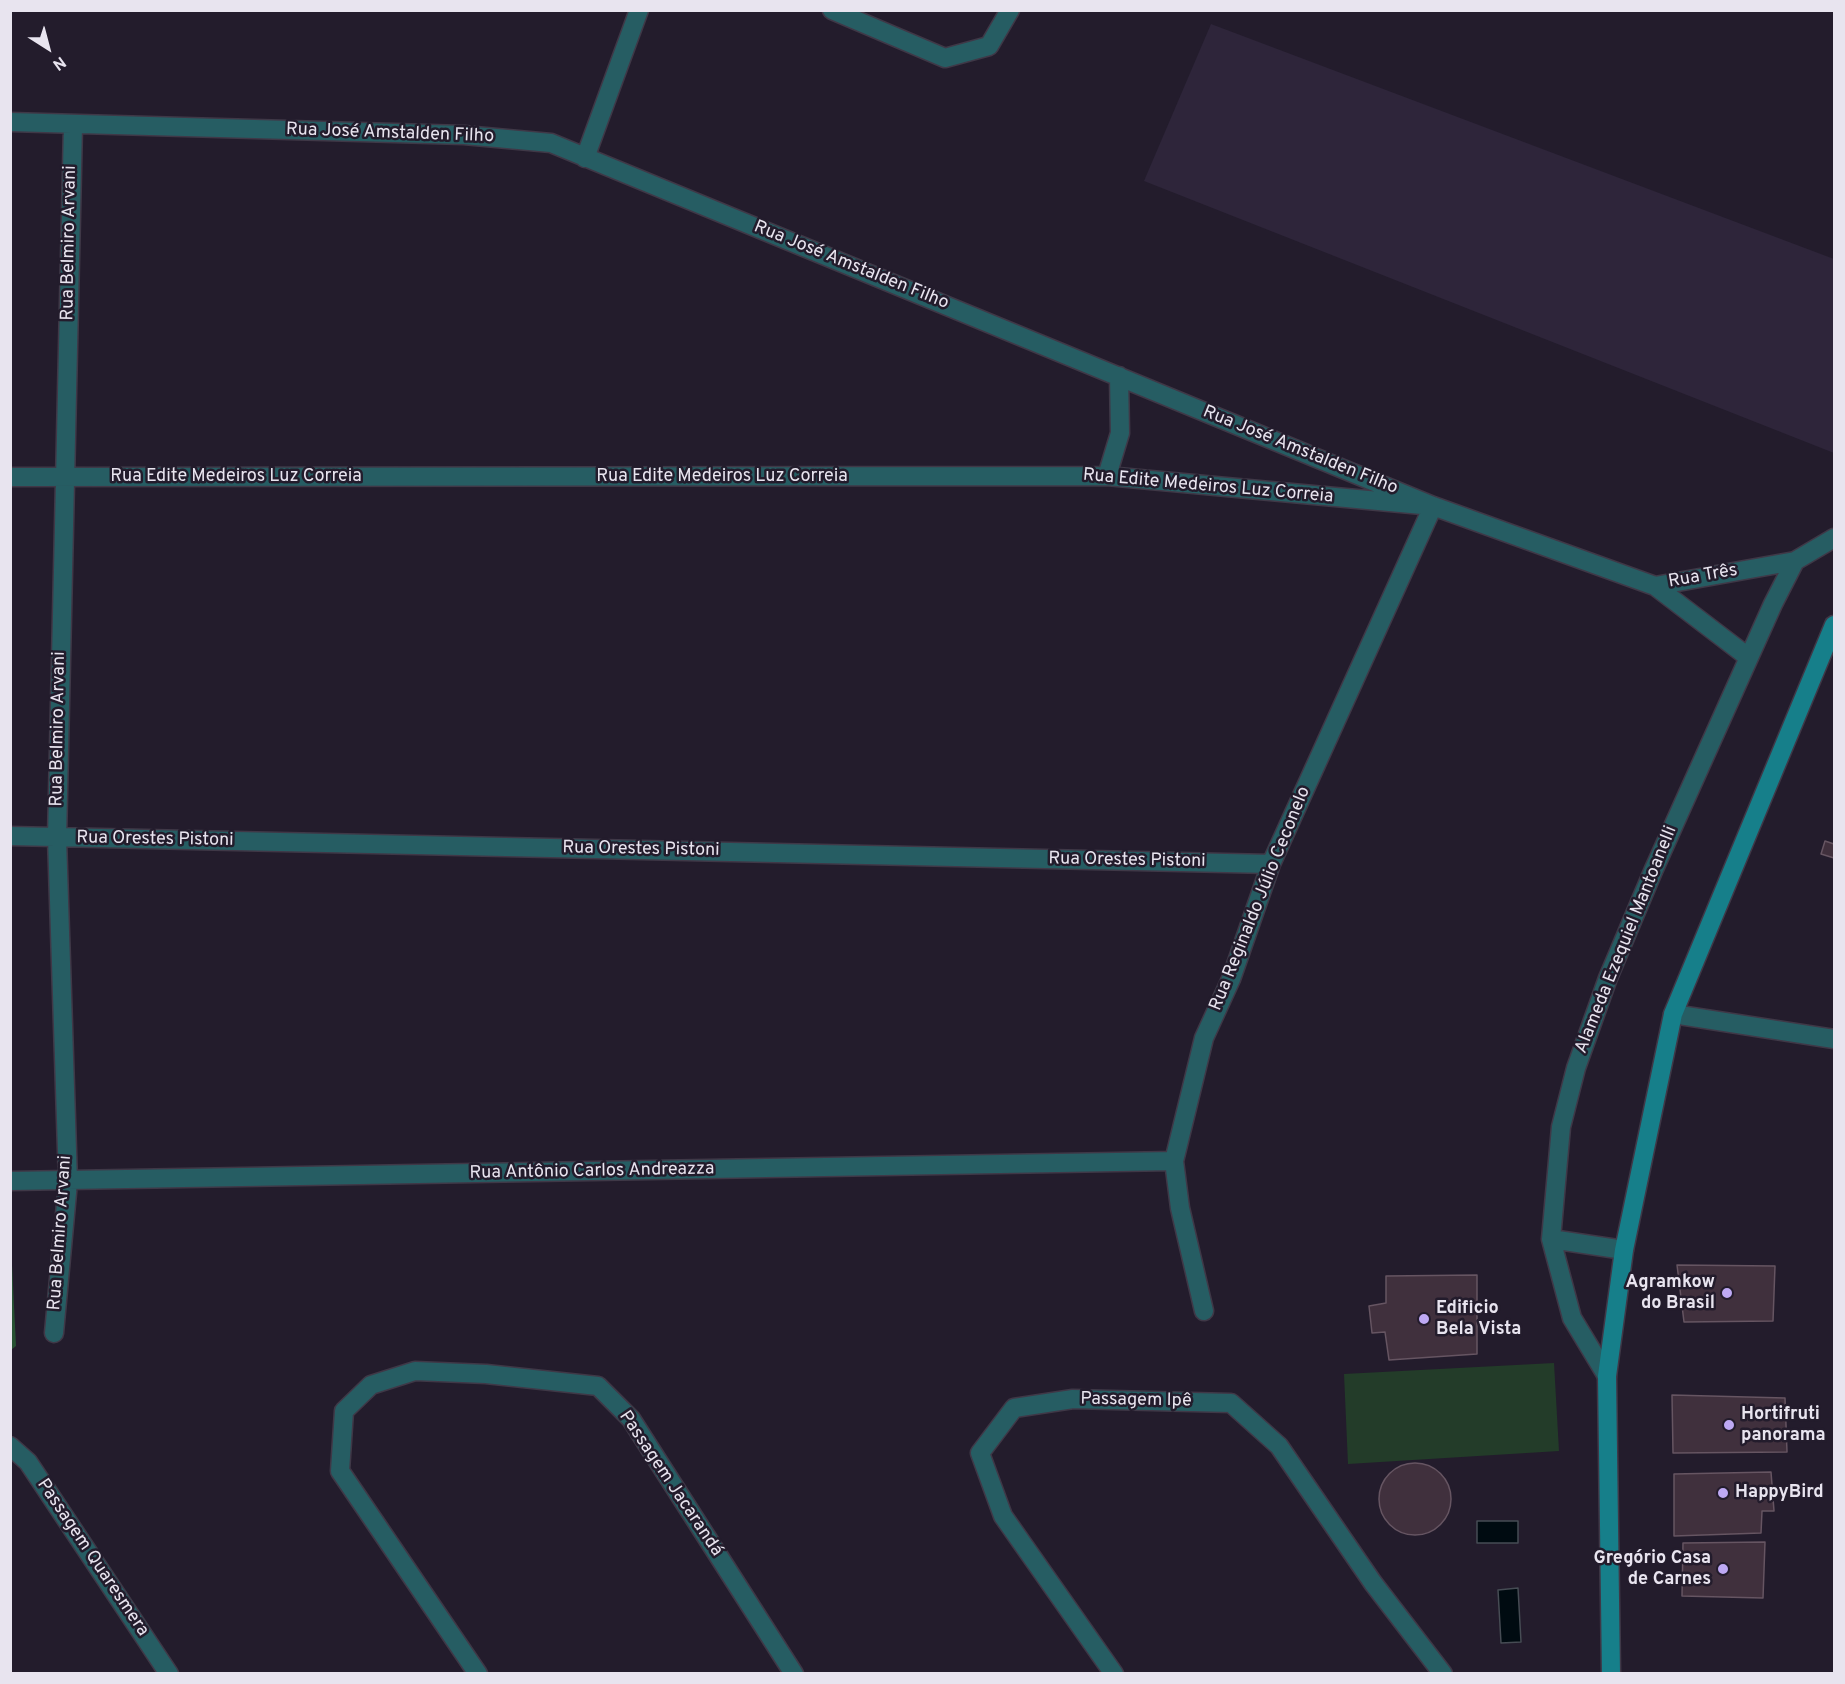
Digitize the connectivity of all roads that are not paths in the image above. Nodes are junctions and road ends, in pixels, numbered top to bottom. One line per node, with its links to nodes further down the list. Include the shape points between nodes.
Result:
1 (639, 10): 6 (street)
2 (831, 10): 3 (street, via 945,58 989,46)
3 (1009, 12)
4 (10, 122): 5 (street, Rua José Amstalden Filho)
5 (73, 125): 6 (street, Rua José Amstalden Filho, via 464,135 551,143); 10 (street, Rua Belmiro Arvani)
6 (585, 158): 7 (street, Rua José Amstalden Filho)
7 (1119, 376): 8 (street, via 1120,433); 11 (street, Rua José Amstalden Filho)
8 (1107, 476): 10 (street, Rua Edite Medeiros Luz Correia); 11 (street, Rua Edite Medeiros Luz Correia)
9 (10, 477): 10 (street, Rua Edite Medeiros Luz Correia)
10 (63, 478): 18 (street, Rua Belmiro Arvani)
11 (1433, 506): 14 (street, Rua José Amstalden Filho); 19 (street, Rua Reginaldo Júlio Ceconelo)
12 (1834, 538): 13 (street)
13 (1795, 561): 14 (street, Rua Três); 16 (street, Alameda Ezequiel Mantoanelli)
14 (1655, 586): 16 (street, Rua Três)
15 (1834, 625): 20 (main road)
16 (1748, 657): 25 (street, Alameda Ezequiel Mantoanelli, via 1649,880 1576,1068 1561,1127)
17 (10, 836): 18 (street, Rua Orestes Pistoni)
18 (57, 838): 19 (street, Rua Orestes Pistoni); 24 (street, Rua Belmiro Arvani)
19 (1271, 864): 22 (street, Rua Reginaldo Júlio Ceconelo, via 1231,979 1204,1038)
20 (1673, 1014): 21 (street); 26 (main road)
21 (1834, 1039)
22 (1174, 1161): 24 (street, Rua Antônio Carlos Andreazza); 27 (street, Rua Reginaldo Júlio Ceconelo, via 1180,1208)
23 (10, 1182): 24 (street, Rua Antônio Carlos Andreazza)
24 (68, 1182): 28 (street, Rua Belmiro Arvani)
25 (1551, 1239): 26 (street); 29 (street, Alameda Ezequiel Mantoanelli, via 1572,1318)
26 (1624, 1250): 29 (main road)
27 (1204, 1311)
28 (54, 1333)
29 (1607, 1376): 36 (main road)
30 (10, 1446): 31 (street, Passagem Quaresmera, via 28,1462)
31 (169, 1674)
32 (478, 1674): 33 (street, Passagem Jacarandá, via 340,1471 344,1411 371,1385 416,1371 598,1386 631,1419)
33 (794, 1674)
34 (1114, 1674): 35 (street, Passagem Ipê, via 1003,1516 980,1453 1014,1408 1073,1399 1231,1403 1279,1446 1373,1583)
35 (1443, 1674)
36 (1611, 1674)

